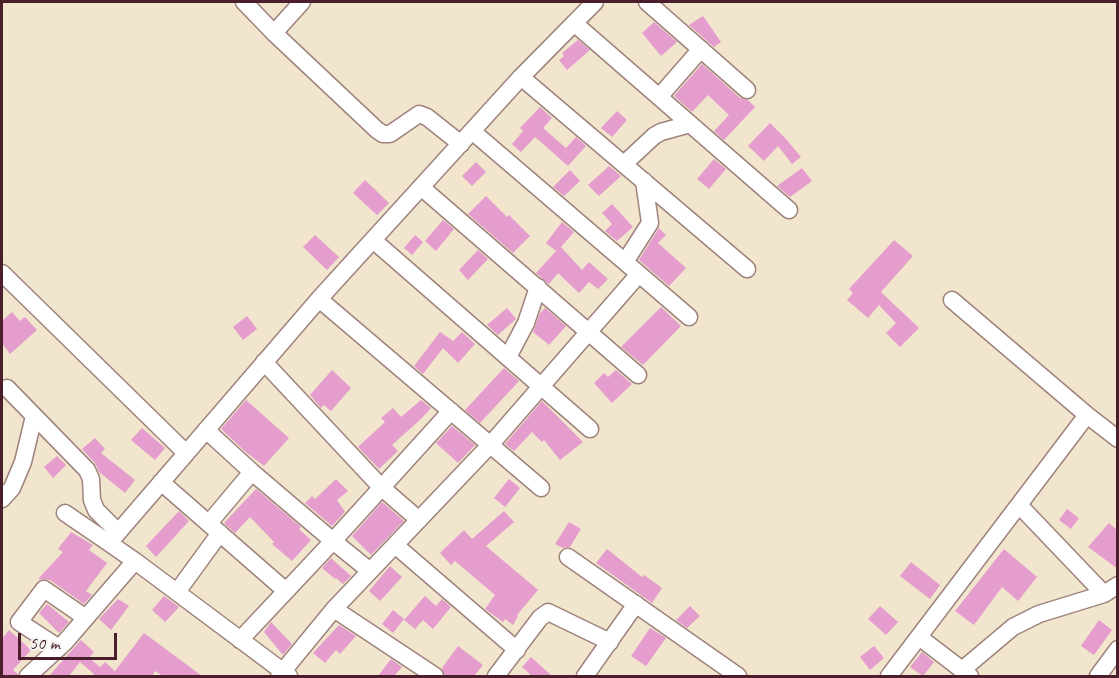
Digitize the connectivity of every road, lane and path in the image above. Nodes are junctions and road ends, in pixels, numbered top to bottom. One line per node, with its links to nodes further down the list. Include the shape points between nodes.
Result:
1 (244, 2): 6 (street)
2 (302, 2): 6 (street)
3 (596, 2): 5 (street)
4 (647, 2): 7 (street)
5 (574, 23): 8 (street); 10 (street)
6 (274, 33): 12 (street, via 383,134 390,134 419,114)
7 (701, 49): 9 (street); 10 (street)
8 (521, 77): 12 (street); 13 (street)
9 (747, 90)
10 (659, 97): 11 (street)
11 (690, 124): 13 (street, via 654,136); 16 (street)
12 (466, 137): 15 (street); 18 (street)
13 (624, 164): 14 (street)
14 (644, 181): 18 (street, via 650,223); 19 (street)
15 (421, 187): 17 (street); 22 (street)
16 (789, 210)
17 (373, 240): 23 (street); 27 (street)
18 (625, 262): 21 (street)
19 (747, 269)
20 (2, 273): 39 (street)
21 (639, 274): 25 (street); 26 (street)
22 (538, 287): 26 (street); 27 (street, via 526,323)
23 (319, 299): 28 (street); 32 (street)
24 (952, 300): 33 (street)
25 (689, 317)
26 (590, 331): 29 (street); 30 (street)
27 (508, 357): 30 (street)
28 (264, 362): 36 (street); 42 (street)
29 (638, 375)
30 (541, 386): 35 (street); 38 (street)
31 (7, 388): 34 (street)
32 (451, 411): 38 (street); 42 (street)
33 (1087, 415): 37 (street); 45 (street)
34 (34, 416): 44 (street, via 22,462 12,488); 49 (street, via 87,470 92,500)
35 (590, 429)
36 (206, 430): 39 (street); 40 (street)
37 (1118, 439)
38 (491, 444): 43 (street); 47 (street)
39 (186, 453): 41 (street)
40 (252, 472): 48 (street); 50 (street)
41 (161, 482): 48 (street); 49 (street)
42 (381, 487): 47 (street); 50 (street)
43 (541, 488)
44 (2, 500)
45 (1019, 505): 55 (street); 61 (street)
46 (65, 513): 49 (street)
47 (418, 520): 51 (street)
48 (214, 528): 56 (street); 57 (street)
49 (113, 538): 53 (street)
50 (333, 541): 54 (street); 56 (street)
51 (395, 545): 54 (street); 66 (street)
52 (568, 557): 58 (street)
53 (135, 561): 57 (street); 60 (street)
54 (370, 571): 59 (street)
55 (1111, 589): 67 (street, via 1025,620 1001,635)
56 (286, 591): 62 (street)
57 (177, 592): 62 (street)
58 (636, 604): 63 (street); 73 (street)
59 (334, 609): 68 (street); 70 (street)
60 (86, 618): 64 (street); 64 (street, via 44,589 19,622)
61 (919, 637): 67 (street); 74 (street)
62 (240, 640): 68 (street)
63 (610, 642): 66 (street, via 548,612); 72 (street)
64 (58, 648): 69 (street)
65 (1118, 649): 75 (street)
66 (517, 650): 71 (street)
67 (966, 673)
68 (283, 675)
69 (28, 676)
70 (435, 676)
71 (496, 676)
72 (585, 676)
73 (738, 676)
74 (889, 676)
75 (1098, 676)

